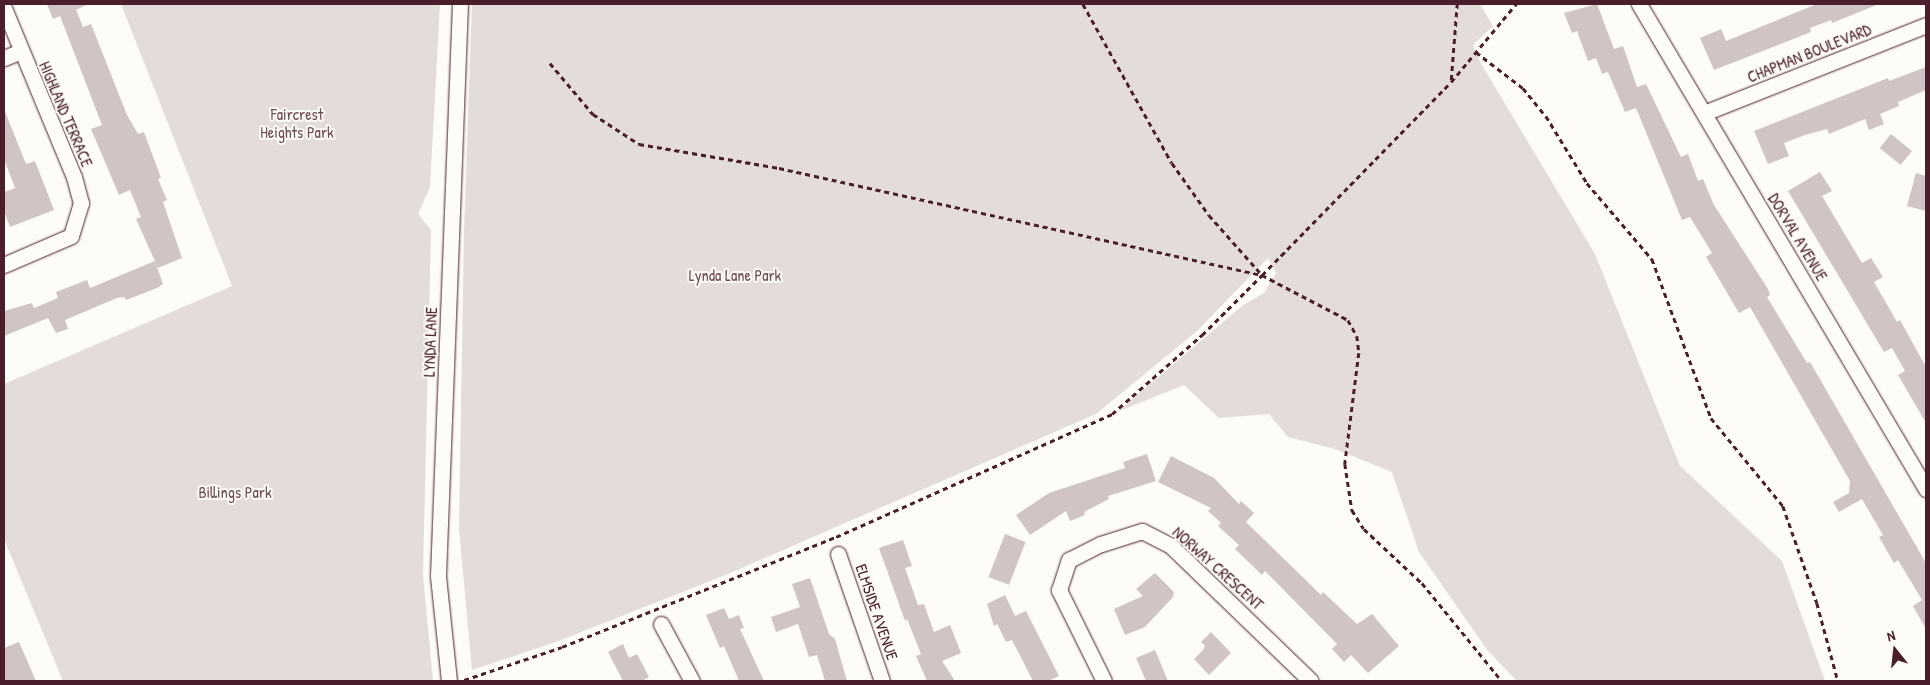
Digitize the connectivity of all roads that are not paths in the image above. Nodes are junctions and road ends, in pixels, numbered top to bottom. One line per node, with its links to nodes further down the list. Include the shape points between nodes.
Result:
1 (460, 4): 12 (street, LYNDA LANE, via 438,576)
2 (1639, 4): 7 (street, DORVAL AVENUE)
3 (4, 8): 5 (street, HIGHLAND TERRACE)
4 (1926, 25): 7 (street, CHAPMAN BOULEVARD)
5 (21, 51): 6 (street); 8 (street, HIGHLAND TERRACE, via 74,178 81,203 71,236)
6 (4, 58)
7 (1704, 113): 9 (street, DORVAL AVENUE)
8 (4, 265)
9 (1926, 488)
10 (838, 554): 14 (street, ELMSIDE AVENUE)
11 (661, 624): 13 (street)
12 (449, 681)
13 (692, 681)
14 (882, 681)
15 (1104, 681): 16 (street, NORWAY CRESCENT, via 1059,590 1069,560 1142,531 1171,546)
16 (1311, 681)

